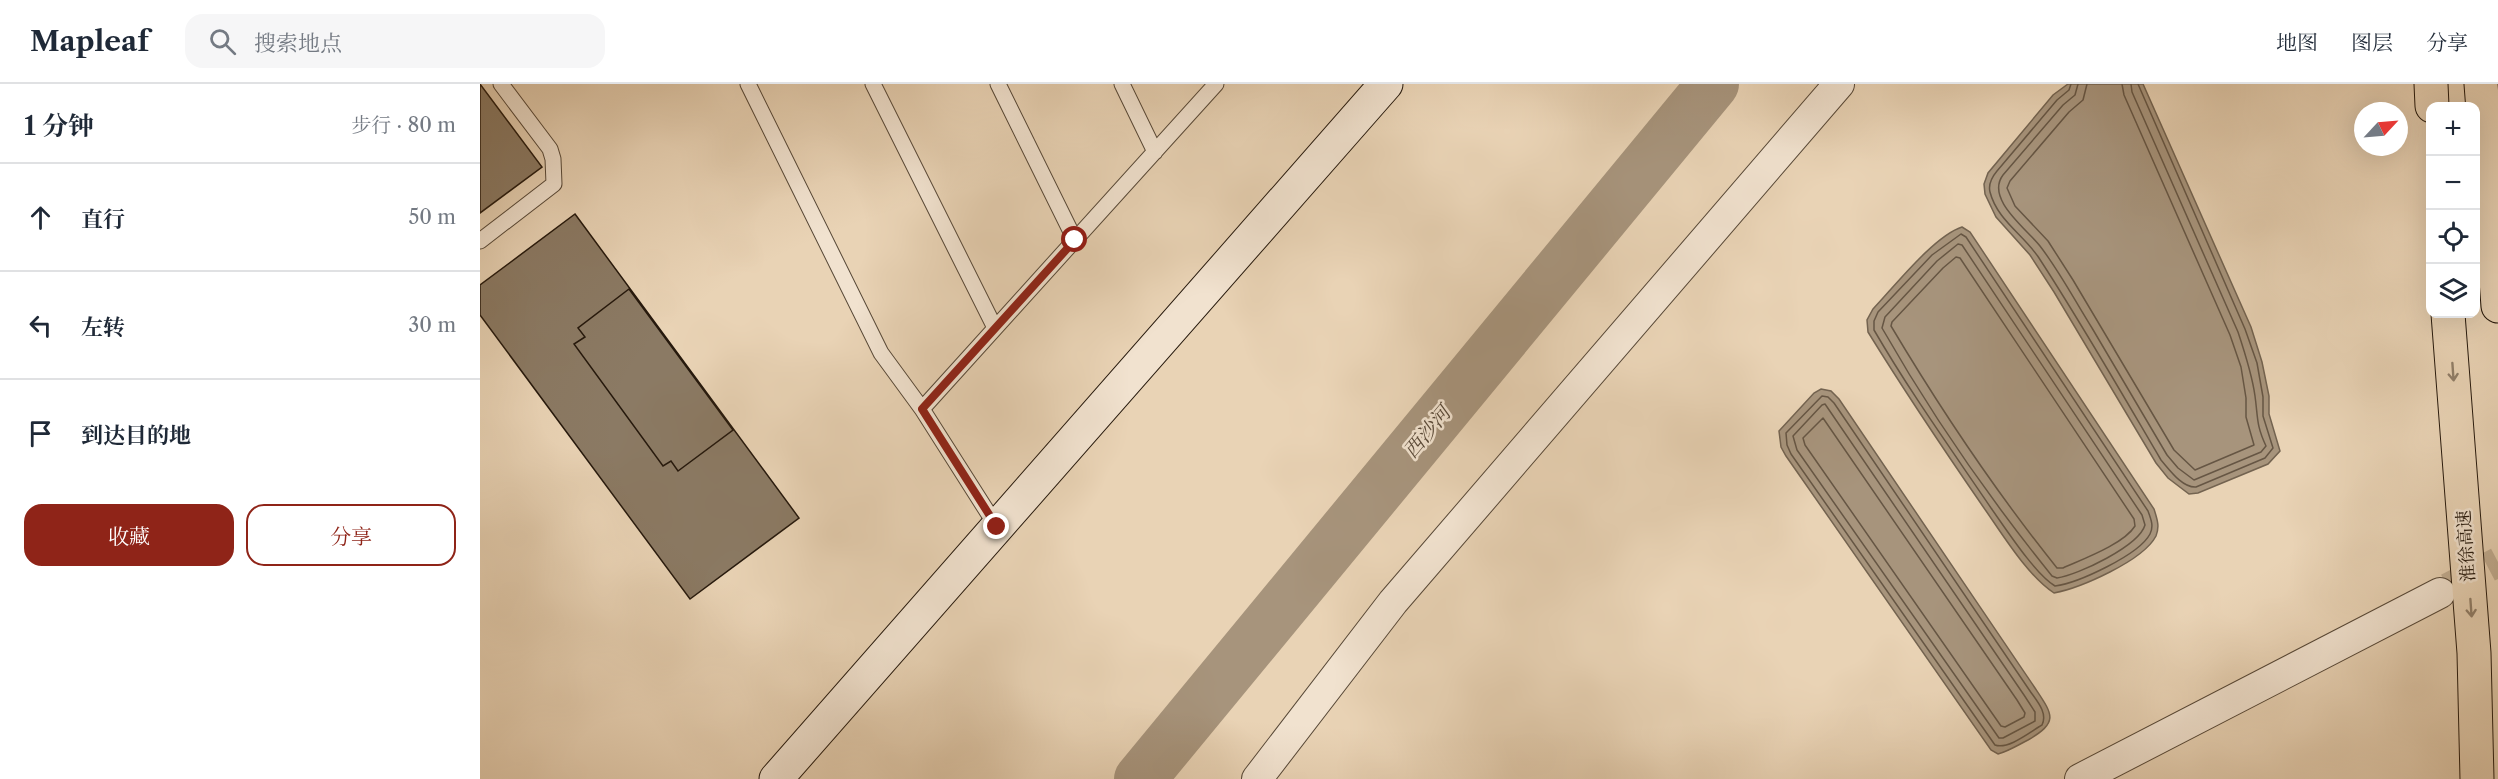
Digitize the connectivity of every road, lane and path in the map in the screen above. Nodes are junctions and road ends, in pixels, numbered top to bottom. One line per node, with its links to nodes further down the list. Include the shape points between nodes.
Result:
1 (501, 84): 14 (lane, via 549,148 554,184)
2 (748, 84): 18 (lane, via 881,353)
3 (873, 84): 17 (lane)
4 (998, 84): 13 (lane)
5 (1122, 84): 12 (lane)
6 (1216, 84): 12 (lane)
7 (1386, 84): 19 (street)
8 (1839, 84): 22 (street, via 1393,602)
9 (2431, 84): 11 (highway)
10 (2481, 84): 15 (highway)
11 (2433, 102)
12 (1155, 152): 13 (lane)
13 (1075, 240): 17 (lane)
14 (480, 241)
15 (2498, 306)
16 (2448, 318): 24 (highway, 淮徐高速, one-way to 24, via 2474,653)
17 (995, 328): 18 (lane)
18 (922, 409): 19 (lane)
19 (997, 527): 21 (street)
20 (2440, 593): 23 (street)
21 (776, 779)
22 (1257, 779)
23 (2080, 779)
24 (2476, 779)

